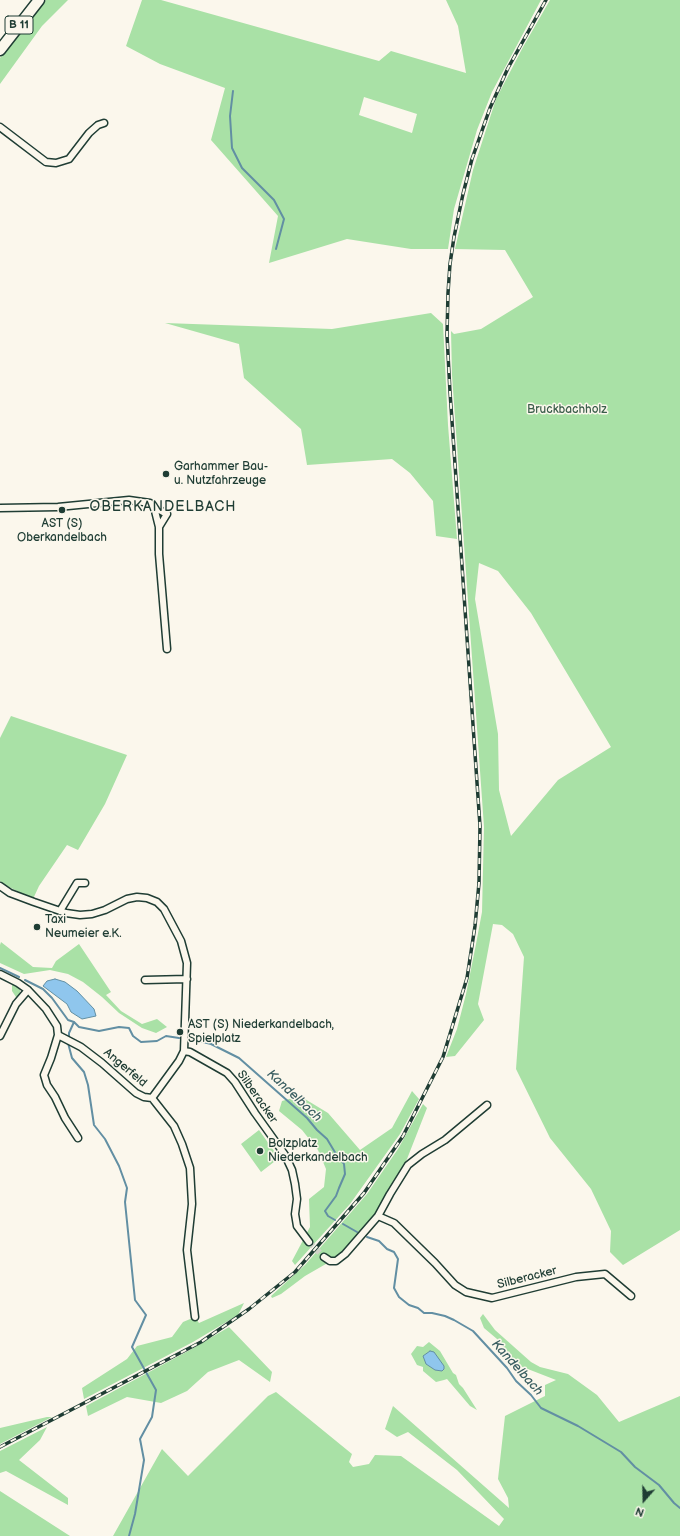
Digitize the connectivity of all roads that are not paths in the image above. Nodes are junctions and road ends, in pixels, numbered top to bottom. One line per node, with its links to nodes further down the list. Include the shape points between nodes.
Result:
1 (39, 0): 2 (main road, B 11)
2 (0, 50)
3 (104, 123): 4 (street, via 89,133 69,159 56,163 46,162)
4 (0, 127)
5 (154, 507): 6 (street, via 150,503 129,500 58,507); 7 (street); 7 (street, via 167,514)
6 (0, 508)
7 (159, 527): 8 (street)
8 (166, 649)
9 (85, 883): 11 (street, via 77,883)
10 (0, 886): 11 (street, via 10,893)
11 (60, 911): 13 (street, via 80,915 92,914 137,897 157,902 164,909 181,941 187,962)
12 (0, 974): 15 (street)
13 (187, 979): 14 (street); 18 (street)
14 (145, 980)
15 (28, 990): 16 (street, via 46,1009 57,1026); 17 (street, via 16,1004)
16 (58, 1035): 19 (street, Angerfeld, via 81,1047 136,1093); 21 (street, via 44,1075 47,1085)
17 (0, 1036)
18 (184, 1051): 19 (street); 23 (street, Silberacker, via 227,1073 285,1155 295,1184 297,1226)
19 (152, 1098): 26 (street, Angerfeld, via 174,1126 190,1168 192,1204 187,1250)
20 (487, 1105): 22 (street, via 445,1140 408,1165)
21 (78, 1138)
22 (378, 1216): 24 (street, via 340,1258 330,1261); 25 (street, Silberacker, via 394,1223 454,1285 466,1292 492,1298 576,1277 605,1274)
23 (309, 1242)
24 (324, 1257)
25 (632, 1296)
26 (195, 1317)

